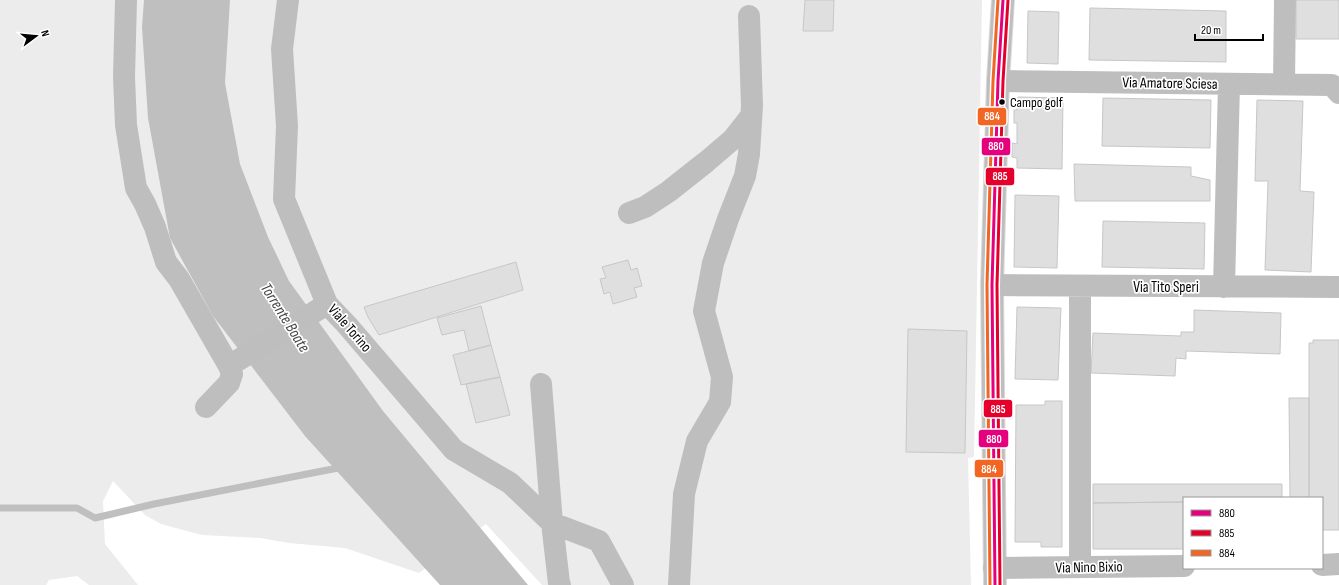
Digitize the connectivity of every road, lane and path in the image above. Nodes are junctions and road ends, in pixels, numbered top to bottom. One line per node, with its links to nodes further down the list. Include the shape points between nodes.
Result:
1 (126, 0): 17 (street, via 126,126 136,188 152,221 166,262)
2 (288, 0): 16 (street, Viale Torino, via 282,49 287,126 284,199)
3 (1003, 0): 6 (street)
4 (1285, 0): 7 (street)
5 (749, 16): 10 (street)
6 (998, 81): 8 (street, Via Amatore Sciesa); 12 (street)
7 (1284, 83): 8 (street, Via Amatore Sciesa); 9 (street, Via Amatore Sciesa, via 1332,85)
8 (1229, 84): 15 (street)
9 (1339, 93)
10 (752, 116): 11 (street, via 733,139 668,192 645,207); 28 (street, via 745,176 713,263 704,311 722,377 720,402 697,441 684,494)
11 (629, 213)
12 (992, 285): 13 (street, Via Tito Speri); 25 (street)
13 (1080, 286): 15 (street, Via Tito Speri); 24 (street)
14 (1339, 286): 15 (street, Via Tito Speri)
15 (1224, 287)
16 (321, 308): 17 (street); 20 (street, Viale Torino, via 347,325 454,450 510,483)
17 (234, 362): 19 (street, via 229,383)
18 (541, 384): 20 (street)
19 (206, 407)
20 (552, 523): 26 (street); 27 (street, via 599,541)
21 (1339, 564): 22 (street)
22 (1323, 565)
23 (1183, 566): 24 (street, Via Nino Bixio)
24 (1080, 567): 25 (street, Via Nino Bixio)
25 (995, 577)
26 (560, 585)
27 (623, 585)
28 (679, 585)

